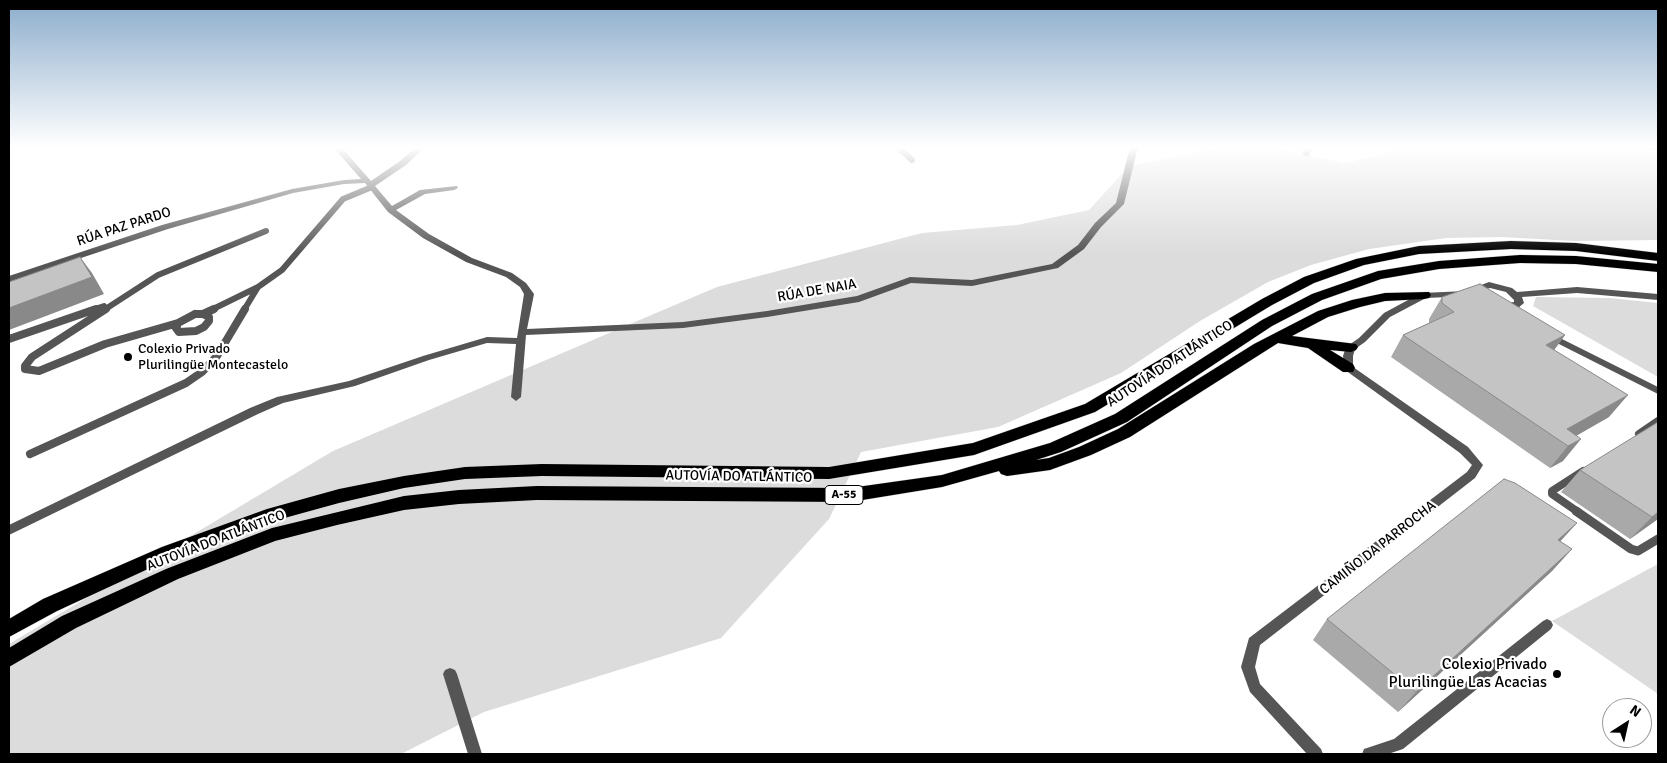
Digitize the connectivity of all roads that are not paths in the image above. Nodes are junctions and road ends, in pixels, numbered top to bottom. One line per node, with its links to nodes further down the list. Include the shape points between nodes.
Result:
1 (340, 183): 10 (street, RÚA PAZ PARDO, via 292,191 166,227)
2 (352, 183): 4 (street, RÚA PAZ PARDO)
3 (1125, 183): 22 (street, RÚA DE NAIA, via 1120,204 1081,247 1055,266 972,283 910,280 859,299 692,324)
4 (370, 184): 6 (street); 11 (lane, via 343,199 282,270)
5 (454, 188): 6 (street, via 423,192)
6 (391, 210): 22 (street, via 426,236 469,260 524,284 529,294)
7 (266, 231): 16 (lane, via 158,274)
8 (1658, 257): 38 (highway, AUTOVÍA DO ATLÁNTICO / A-55, via 1576,247 1511,245 1419,250 1361,262 1309,280 1267,302 1090,408 974,449 829,473 542,470 465,473 404,482 267,516 168,552 50,605)
9 (1658, 268): 34 (highway, AUTOVÍA DO ATLÁNTICO / A-55, via 1576,260 1520,259 1439,265 1369,278 1317,297 1267,323 1121,418 1055,448)
10 (9, 279)
11 (258, 287): 18 (lane); 32 (lane, via 217,356 202,372 186,383)
12 (1424, 295): 15 (street, via 1444,293); 23 (highway, via 1357,302 1324,314); 26 (street, via 1387,316)
13 (1515, 295): 14 (street, via 1577,290); 15 (street, via 1509,290 1489,285 1479,289); 17 (street, via 1519,304)
14 (1658, 297)
15 (1487, 299): 17 (street)
16 (113, 303): 20 (lane, via 32,357 25,369 38,371 105,344); 24 (lane)
17 (1509, 307): 19 (street)
18 (203, 314): 20 (lane); 20 (lane, via 209,316 209,322 196,332 179,332 176,328)
19 (1522, 317)
20 (178, 322)
21 (1543, 332): 28 (street)
22 (521, 336): 29 (street); 35 (street, RÚA DE NAIA, via 487,340 351,384 281,400)
23 (1277, 338): 25 (highway); 34 (highway, A-55, via 1124,433 1086,451 1050,464)
24 (9, 339)
25 (1310, 344): 26 (highway); 27 (highway)
26 (1351, 347): 27 (street)
27 (1348, 368): 42 (street, CAMIÑO DA PARROCHA, via 1464,450 1478,464 1471,475 1254,642 1248,667 1255,688)
28 (1658, 391)
29 (516, 396)
30 (1658, 422): 31 (lane)
31 (1631, 440)
32 (30, 454)
33 (1592, 465): 36 (lane, via 1552,494 1631,549 1638,551)
34 (942, 481): 39 (highway, AUTOVÍA DO ATLÁNTICO / A-55, via 850,495 537,493 404,503 272,535 172,574 69,622)
35 (9, 530)
36 (1658, 540)
37 (1547, 625): 43 (street, via 1398,744)
38 (9, 629)
39 (9, 658)
40 (450, 674): 41 (street)
41 (476, 754)
42 (1316, 754)
43 (1369, 754)

